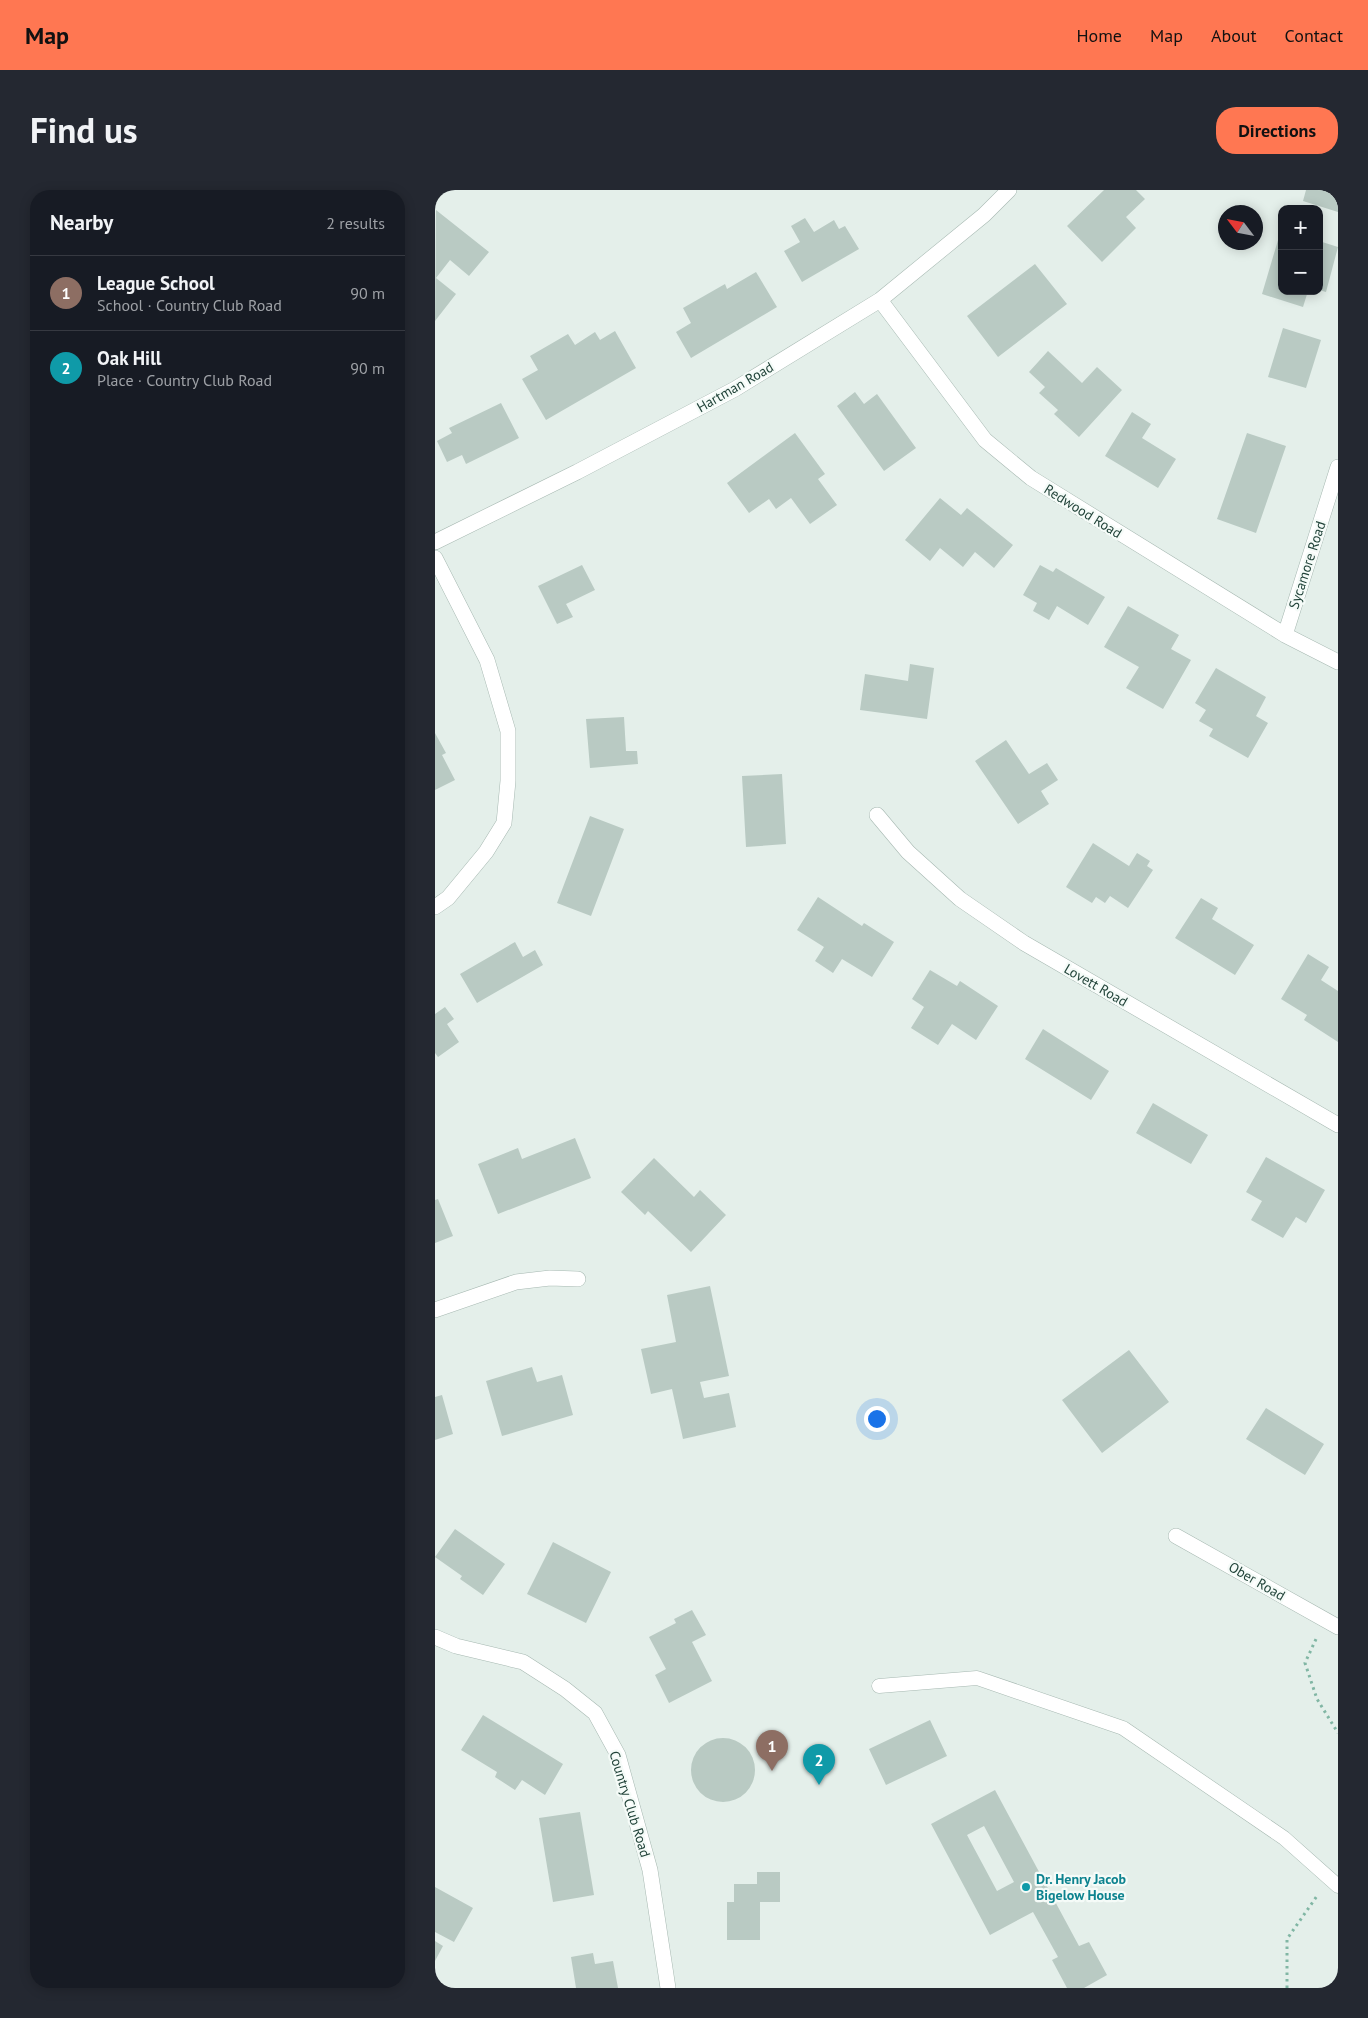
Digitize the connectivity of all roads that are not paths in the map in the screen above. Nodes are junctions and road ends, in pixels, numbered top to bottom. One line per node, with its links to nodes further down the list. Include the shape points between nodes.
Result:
1 (1009, 190): 2 (street, Hartman Road, via 984,215)
2 (880, 300): 4 (street, Hartman Road, via 735,389); 6 (street, Redwood Road, via 985,440 1031,478)
3 (1338, 467): 6 (street, Sycamore Road)
4 (435, 542)
5 (435, 558): 9 (street, via 487,660 509,731 509,781 504,822 486,852 448,898)
6 (1285, 635): 7 (street, Redwood Road)
7 (1338, 662)
8 (877, 815): 10 (street, Lovett Road, via 908,852 959,899 1024,943)
9 (435, 907)
10 (1338, 1125)
11 (578, 1279): 12 (street, via 516,1282)
12 (435, 1310)
13 (1176, 1536): 14 (street, Ober Road)
14 (1332, 1623)
15 (435, 1637): 18 (street, Country Club Road, via 456,1646 523,1662 565,1688 595,1713 618,1756 651,1870)
16 (879, 1686): 17 (lane, via 977,1678 1123,1728 1284,1838)
17 (1338, 1886)
18 (668, 1988)

